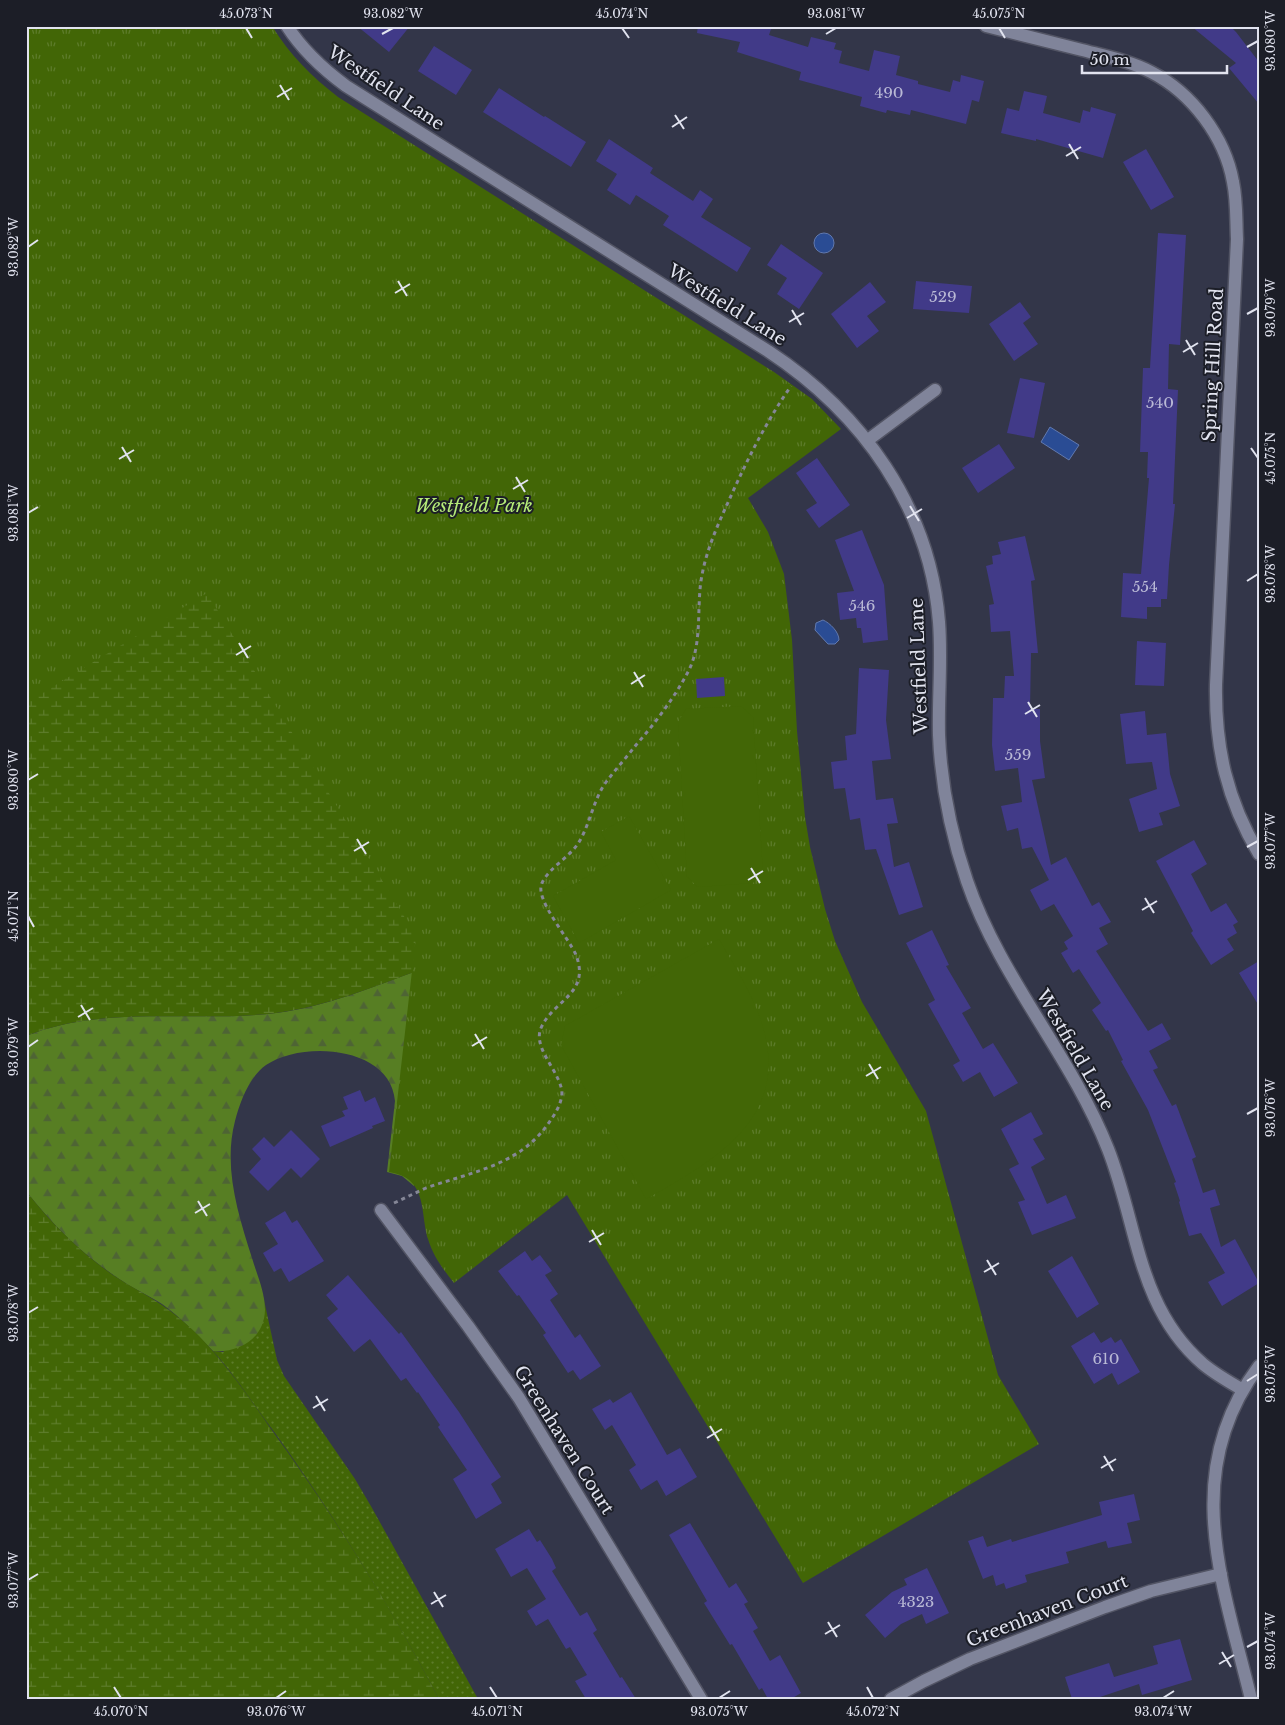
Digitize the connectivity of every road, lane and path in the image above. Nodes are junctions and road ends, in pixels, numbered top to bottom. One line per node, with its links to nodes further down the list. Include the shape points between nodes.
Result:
1 (287, 26): 3 (street, Westfield Lane, via 303,49 346,86)
2 (986, 26): 6 (street, Spring Hill Road, via 1105,56 1151,72 1172,85 1198,111 1215,134 1228,161 1235,190 1237,239 1216,721 1220,755 1230,791 1241,821)
3 (801, 374): 5 (street, Westfield Lane); 7 (path, via 772,413 755,444 711,545 702,574 695,652 689,670 659,717 604,786 578,844 541,886 543,900 571,945 579,969 575,987 545,1022 540,1033 540,1044 561,1087 562,1096 557,1109 538,1136 510,1157 481,1172 421,1191)
4 (935, 390): 5 (street)
5 (868, 440): 9 (street, Westfield Lane, via 905,498 932,574 940,634 942,772 949,816 975,903 998,951 1068,1067 1097,1123 1120,1182 1142,1266 1158,1306 1174,1332 1200,1361)
6 (1259, 854)
7 (381, 1210): 11 (street, Greenhaven Court, via 519,1398)
8 (1259, 1366): 9 (street)
9 (1243, 1390): 10 (street, via 1222,1438 1215,1475 1213,1522)
10 (1221, 1574): 12 (street, Greenhaven Court, via 1151,1591 1105,1607 970,1659); 13 (street)
11 (701, 1699)
12 (892, 1699)
13 (1251, 1699)

